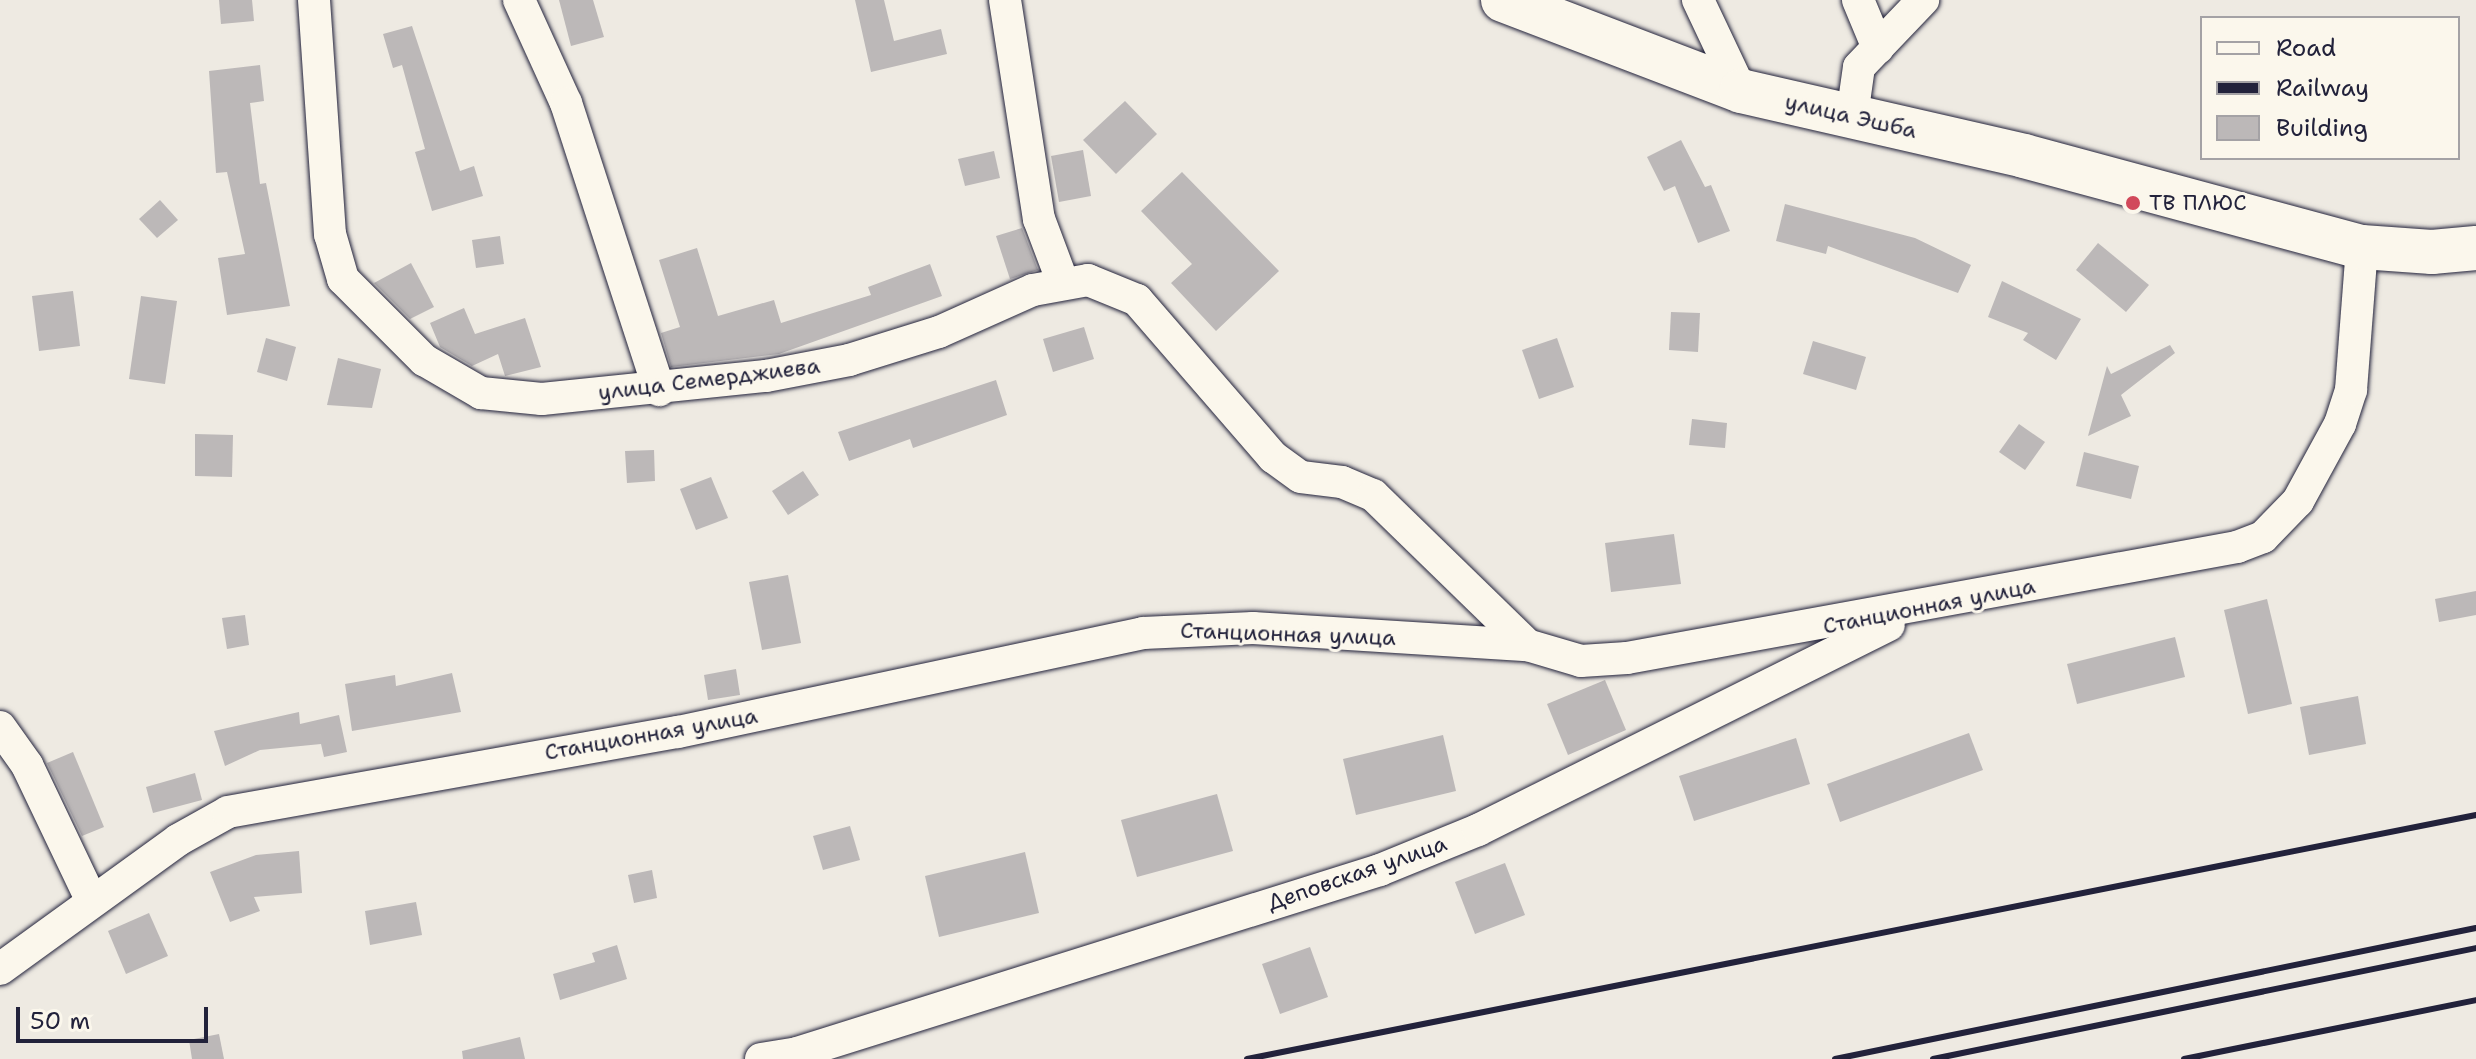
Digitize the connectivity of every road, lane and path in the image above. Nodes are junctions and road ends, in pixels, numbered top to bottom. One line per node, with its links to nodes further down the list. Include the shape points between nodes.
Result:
1 (314, 0): 14 (street, улица Семерджиева, via 330,234 343,279 372,313 424,360 481,393 542,399)
2 (519, 0): 14 (street, via 566,103)
3 (1005, 0): 13 (street, via 1039,219)
4 (1503, 0): 9 (highway, улица Эшба)
5 (1698, 0): 9 (street)
6 (1858, 0): 8 (street)
7 (1923, 0): 8 (street)
8 (1878, 48): 10 (street, via 1859,67)
9 (1741, 91): 10 (highway, улица Эшба)
10 (1852, 116): 11 (highway, улица Эшба, via 2024,156)
11 (2362, 247): 12 (highway, улица Эшба, via 2432,252); 15 (street, Станционная улица, via 2351,390 2340,424 2298,501 2263,537 2237,547)
12 (2476, 248)
13 (1063, 283): 14 (street, улица Семерджиева, via 849,360); 16 (street, улица Семерджиева, via 1088,280 1137,300 1273,457 1301,477 1342,482 1373,495)
14 (659, 390)
15 (1923, 608): 16 (street, Станционная улица, via 1627,658 1581,661); 20 (street, Деповская улица, via 1478,830 1380,870 797,1053)
16 (1527, 645): 18 (street, Станционная улица, via 1253,628 1143,633 678,732 228,812)
17 (0, 727): 18 (street, via 27,765)
18 (92, 901): 19 (street, Станционная улица)
19 (0, 969)
20 (761, 1059)

